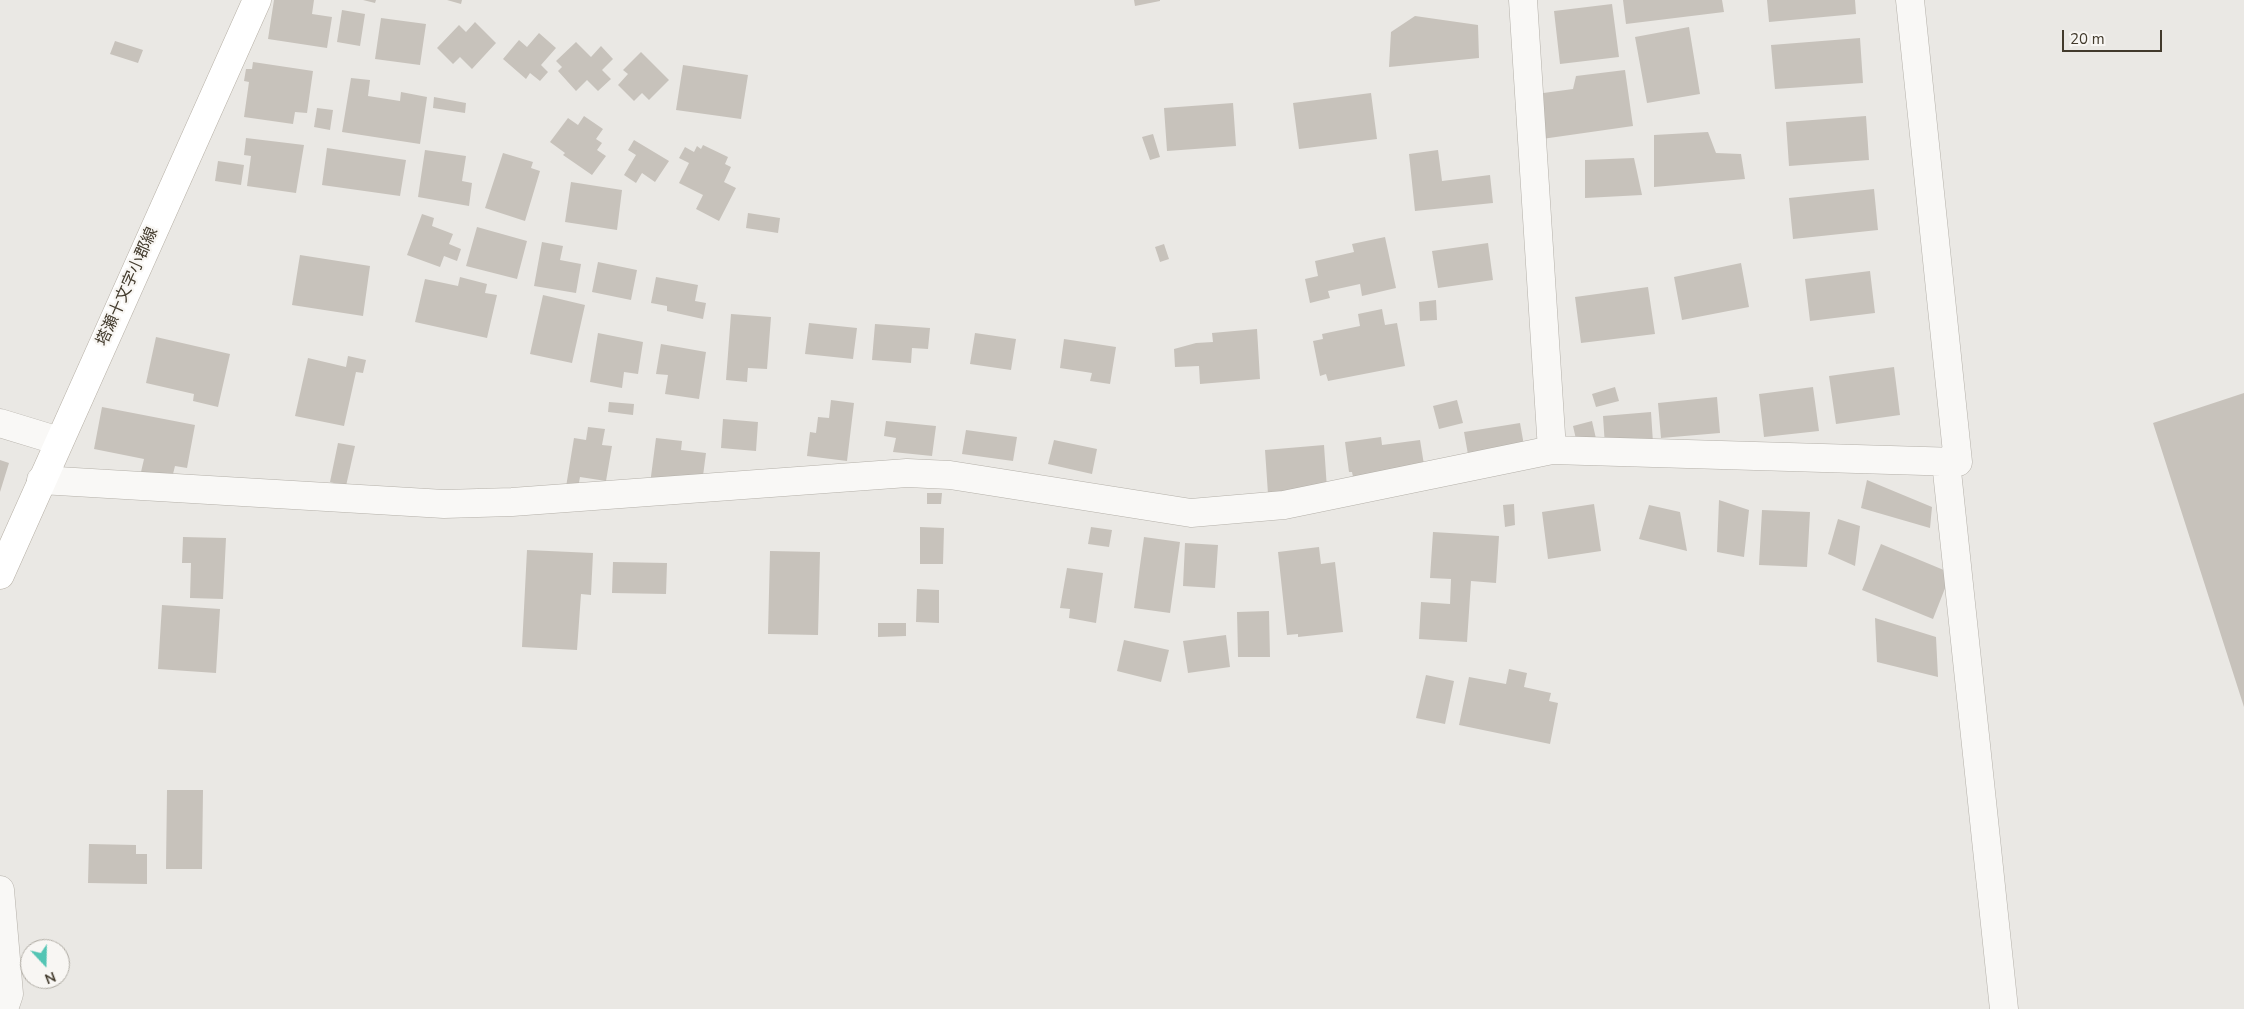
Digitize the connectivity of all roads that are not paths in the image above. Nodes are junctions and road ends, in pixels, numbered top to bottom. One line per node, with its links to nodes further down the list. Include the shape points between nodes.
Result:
1 (257, 0): 5 (main road, 塔瀬十文字小郡線)
2 (1524, 0): 6 (street)
3 (1910, 0): 7 (street, via 1958,462)
4 (0, 424): 5 (street)
5 (59, 441): 8 (main road, 塔瀬十文字小郡線)
6 (1552, 450): 7 (street); 8 (street, via 1284,505 1191,513 950,475 907,473 444,504)
7 (1946, 462): 12 (street)
8 (42, 480): 9 (main road, 塔瀬十文字小郡線)
9 (0, 575)
10 (0, 890): 11 (street, via 9,994)
11 (4, 1009)
12 (2004, 1009)

